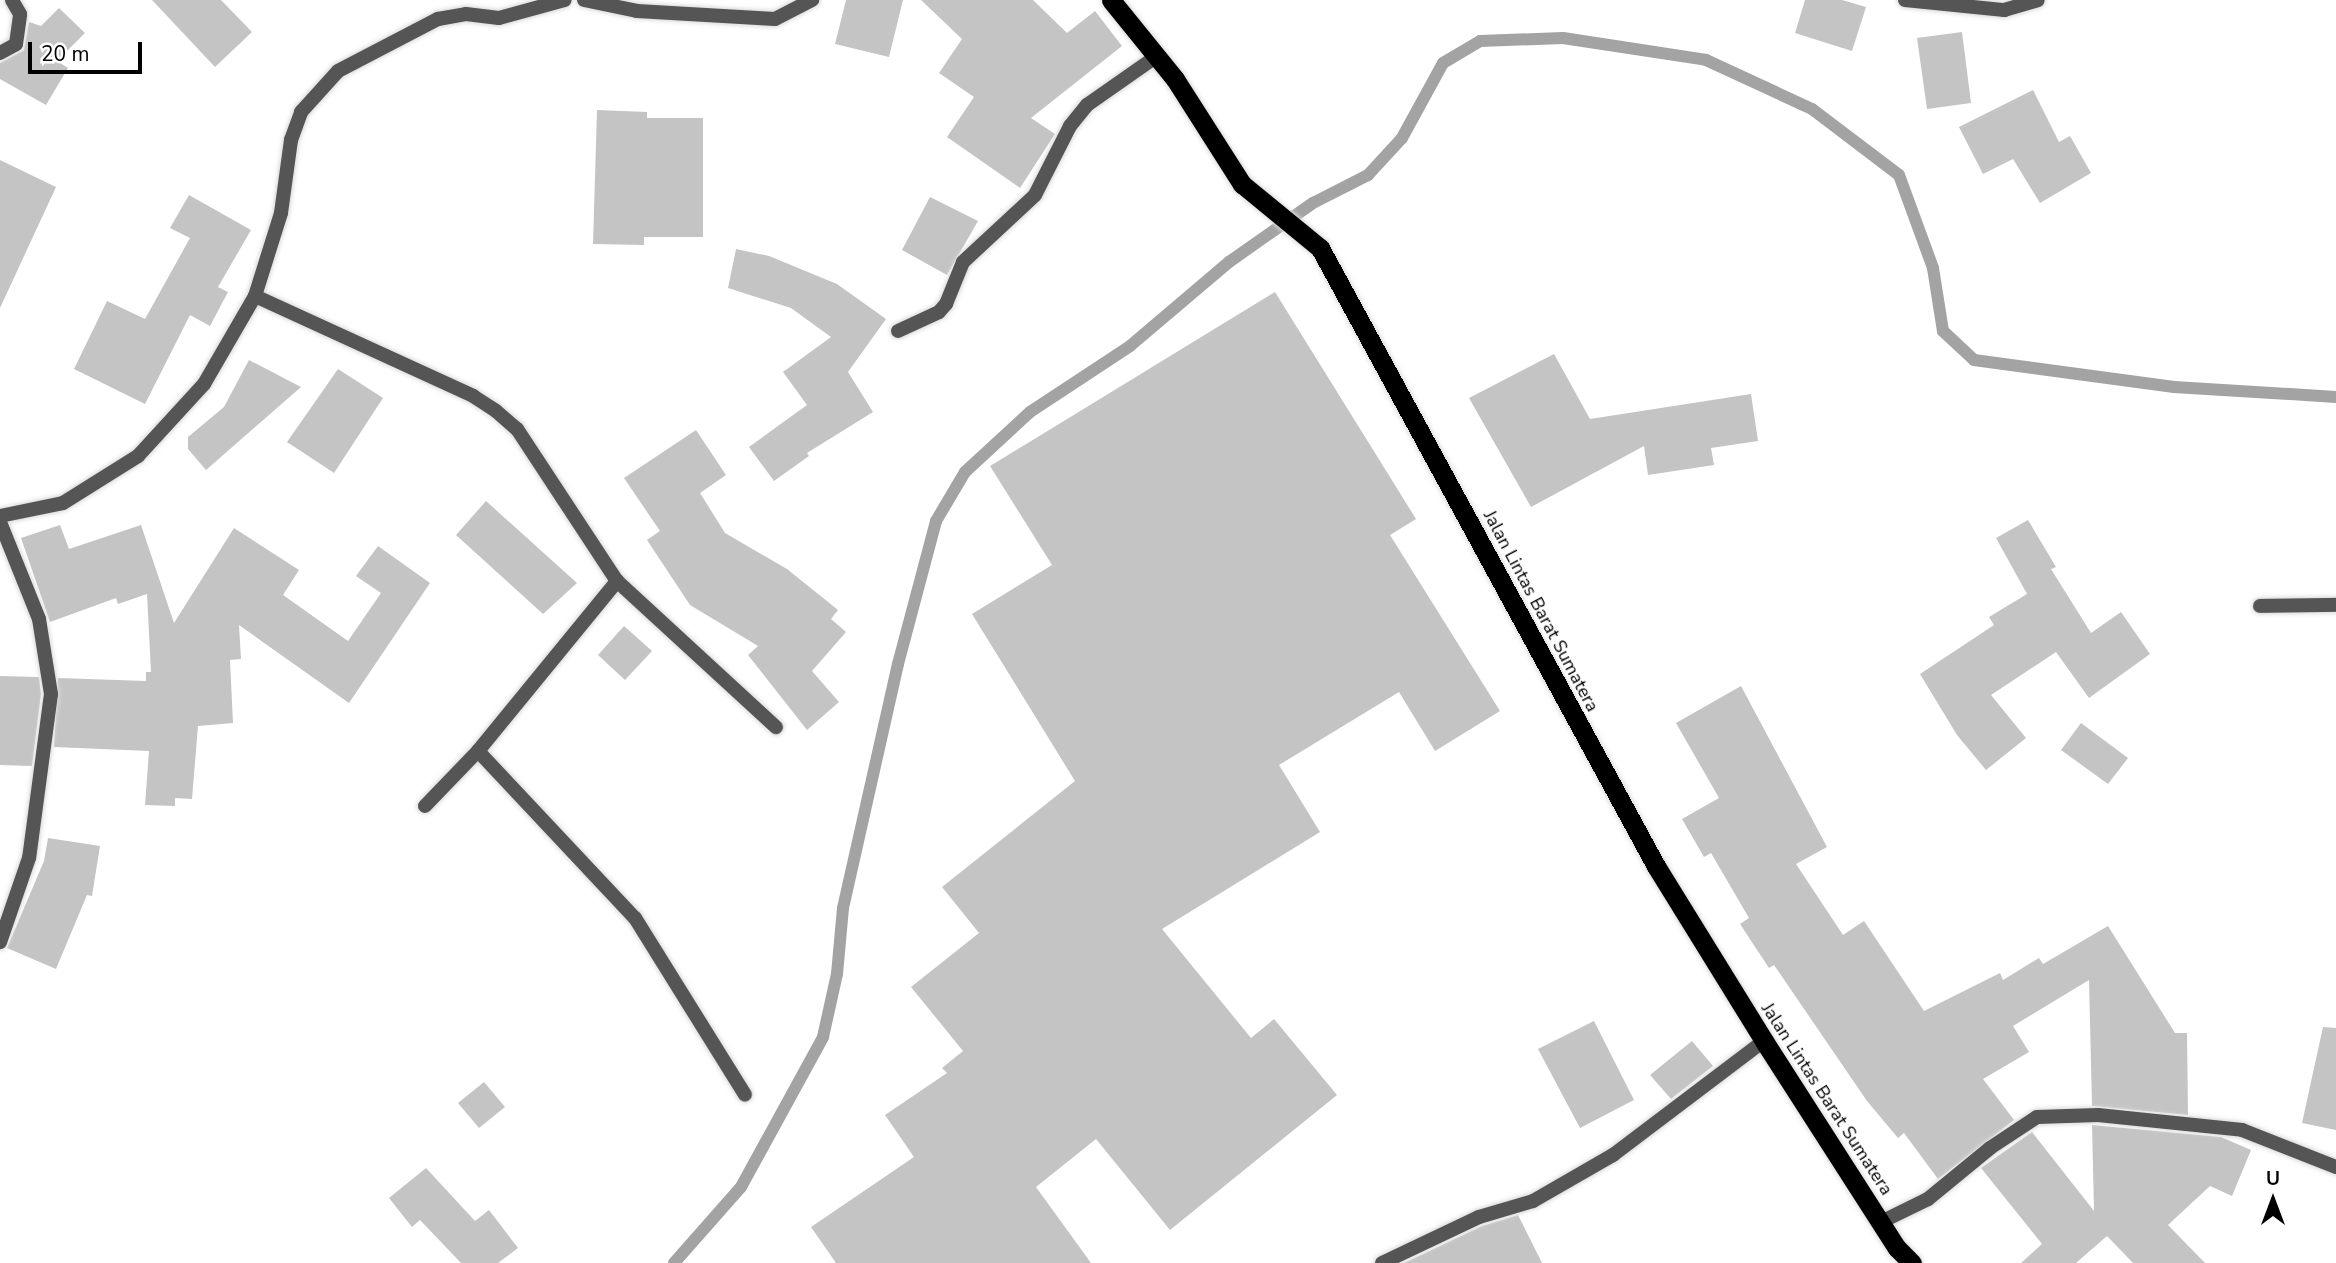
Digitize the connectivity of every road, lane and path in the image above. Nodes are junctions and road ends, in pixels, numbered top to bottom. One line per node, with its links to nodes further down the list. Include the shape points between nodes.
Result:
1 (12, 0): 9 (street, via 20,14 16,44)
2 (565, 0): 11 (street, via 499,18 466,14 438,19 338,71 301,111 291,140 281,213)
3 (584, 0): 4 (street, via 637,10 775,19)
4 (813, 0)
5 (1111, 0): 10 (highway, Jalan Lintas Barat Sumatera)
6 (1905, 0): 8 (street)
7 (2038, 0): 8 (street)
8 (2004, 5)
9 (0, 53)
10 (1157, 56): 12 (street, via 1087,105 1070,126 1035,195 963,262 939,312); 22 (highway, Jalan Lintas Barat Sumatera, via 1242,184 1321,248 1656,866)
11 (255, 296): 13 (street, via 204,384 138,456 64,503); 15 (street, via 473,396 496,411 517,429)
12 (898, 331)
13 (0, 516)
14 (0, 522): 21 (street, via 39,619 51,694 29,858)
15 (617, 581): 18 (street); 19 (street)
16 (2336, 605): 17 (street)
17 (2260, 606)
18 (776, 727)
19 (478, 751): 20 (street); 23 (street, via 635,918)
20 (425, 806)
21 (0, 942)
22 (1764, 1041): 25 (highway, Jalan Lintas Barat Sumatera); 26 (street, via 1613,1156 1533,1201 1479,1217)
23 (745, 1096)
24 (2336, 1167): 25 (street, via 2242,1130 2110,1116 2037,1117 1928,1199)
25 (1881, 1222): 27 (highway, Jalan Lintas Barat Sumatera)
26 (1382, 1263)
27 (1912, 1263)

